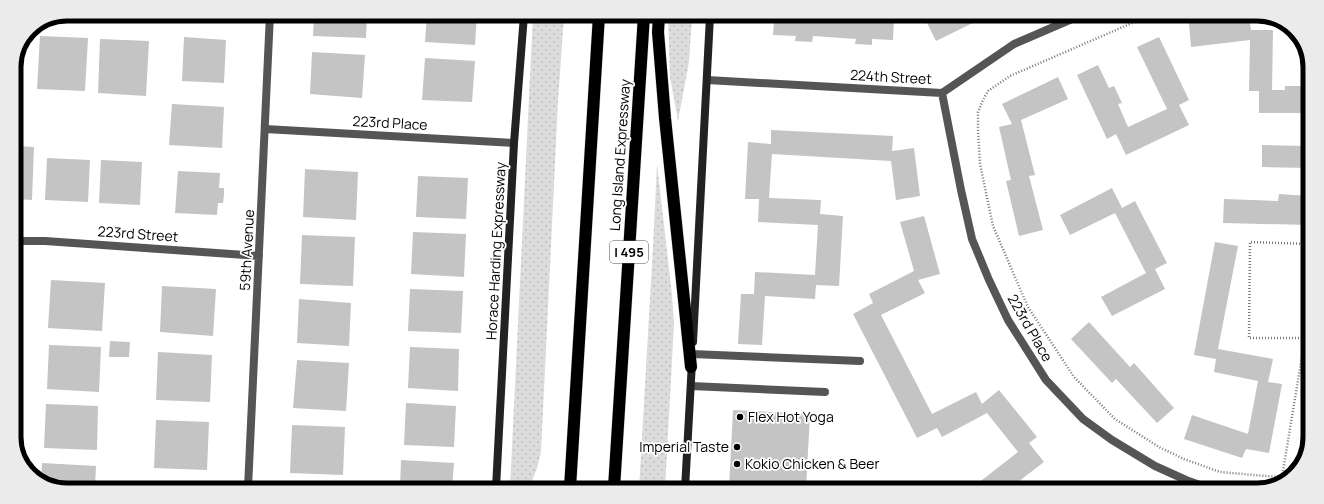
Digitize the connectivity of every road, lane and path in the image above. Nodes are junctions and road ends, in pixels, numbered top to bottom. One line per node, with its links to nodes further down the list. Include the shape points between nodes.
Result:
1 (270, 21): 11 (street, 59th Avenue)
2 (524, 21): 12 (main road, Horace Harding Expressway)
3 (599, 21): 27 (highway, Long Island Expressway)
4 (644, 21): 28 (highway, Long Island Expressway / I 495)
5 (659, 21): 20 (highway)
6 (710, 21): 9 (main road)
7 (1067, 21): 10 (street, 224th Street, via 1014,44)
8 (1137, 21): 24 (path, via 1010,76 988,91 978,112 978,129 980,164 993,226 1028,307 1074,377 1115,419 1159,447 1220,472)
9 (707, 80): 10 (street, 224th Street); 17 (main road)
10 (942, 93): 30 (street, 223rd Place, via 972,239 1008,320 1046,380 1083,419 1112,440 1155,466)
11 (265, 129): 12 (street, 223rd Place); 15 (street, 59th Avenue)
12 (514, 143): 26 (main road, Horace Harding Expressway)
13 (21, 241): 15 (street, 223rd Street)
14 (1303, 244): 16 (path, via 1250,242 1249,338)
15 (259, 256): 25 (street, 59th Avenue)
16 (1303, 338)
17 (692, 354): 19 (street); 20 (main road)
18 (1303, 356): 23 (path)
19 (860, 361)
20 (691, 368): 21 (main road)
21 (691, 386): 22 (street); 29 (main road)
22 (825, 392)
23 (1283, 474)
24 (1278, 478)
25 (248, 483)
26 (496, 483)
27 (570, 483)
28 (614, 483)
29 (685, 483)
30 (1194, 483)

